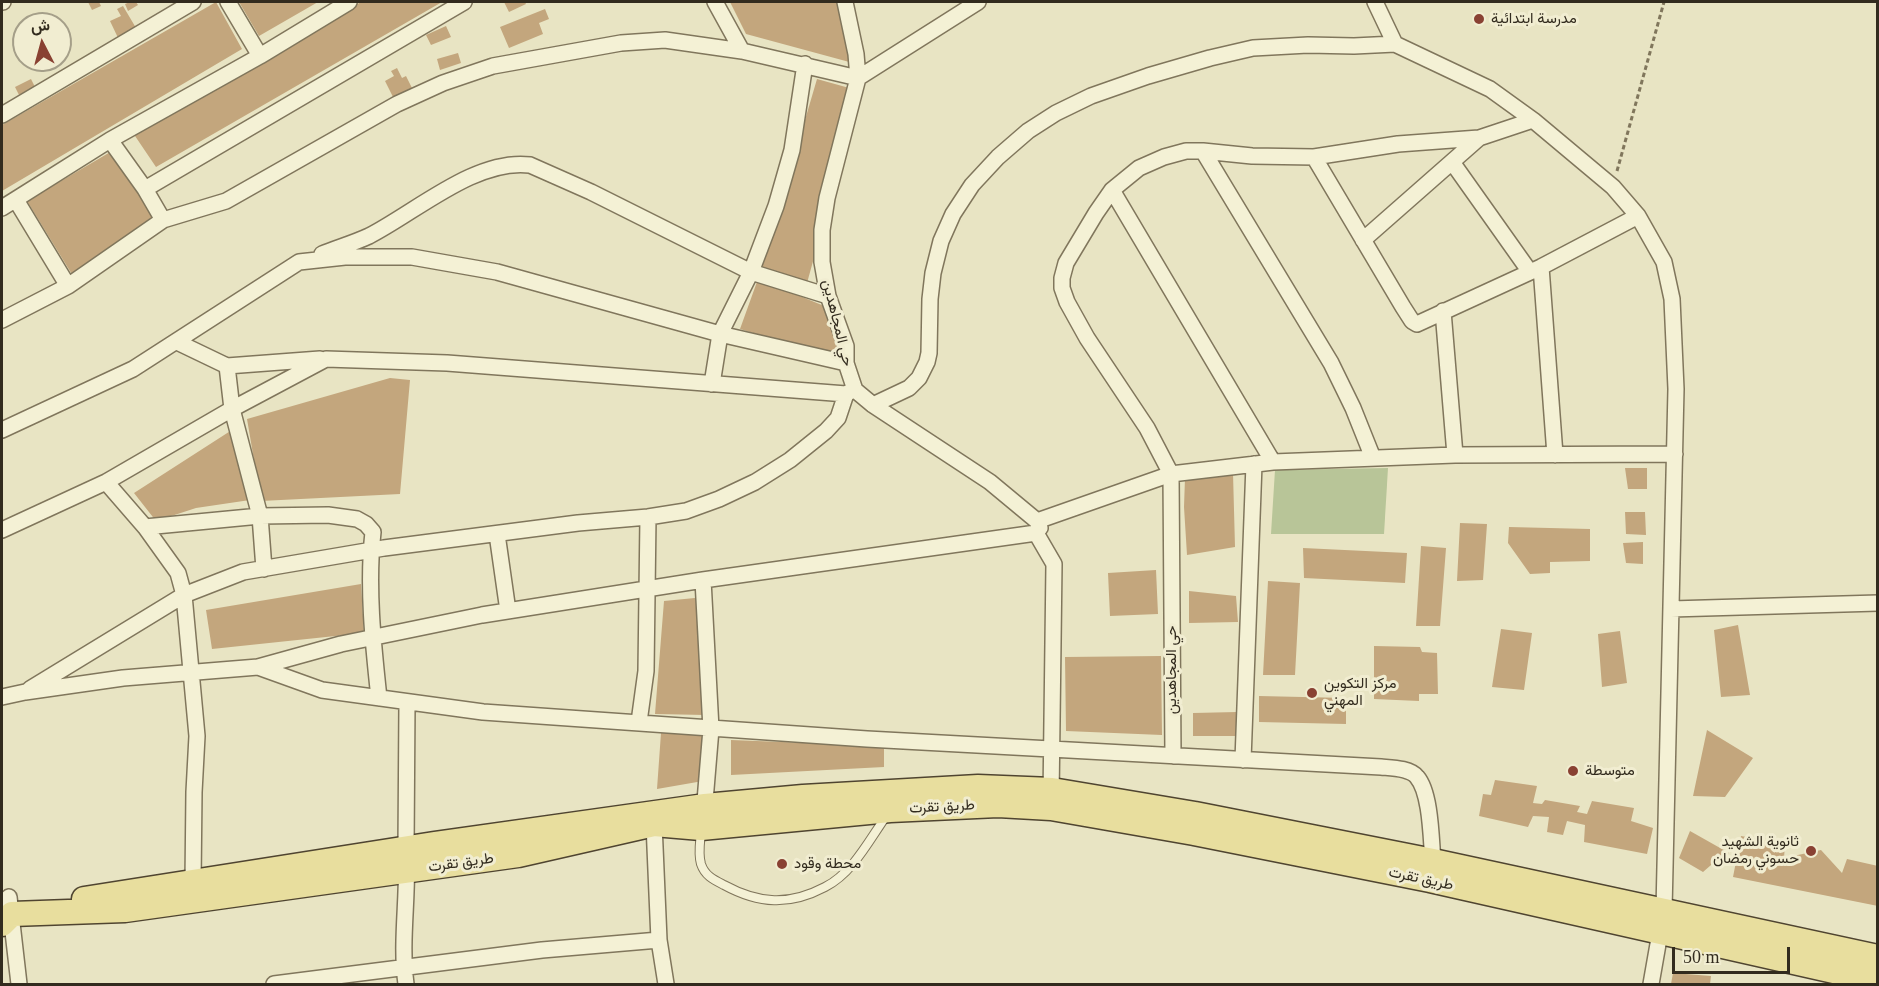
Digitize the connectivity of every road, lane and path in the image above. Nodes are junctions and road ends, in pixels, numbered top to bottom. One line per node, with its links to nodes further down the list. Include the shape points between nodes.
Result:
1 (193, 2): 15 (street)
2 (228, 2): 12 (street)
3 (349, 2): 12 (street)
4 (464, 2): 23 (street)
5 (715, 2): 11 (street)
6 (845, 2): 14 (street, حي المجاهدين)
7 (978, 2): 14 (street)
8 (1375, 2): 10 (street)
9 (1664, 2): 22 (path)
10 (1395, 44): 16 (street, via 1490,89); 44 (street, via 1253,48 1210,58 1090,96 1028,131 972,185 941,241 930,299 929,353 919,378 909,388)
11 (742, 51): 13 (street); 28 (street, via 665,40 644,41 494,66 442,83 397,104 226,201)
12 (260, 56): 18 (street)
13 (805, 64): 14 (street); 32 (street, via 792,150)
14 (858, 78): 34 (street, حي المجاهدين, via 822,230)
15 (2, 115)
16 (1533, 120): 17 (street); 22 (street)
17 (1479, 138): 20 (street, via 1398,144); 21 (street)
18 (110, 140): 23 (street); 25 (street)
19 (1203, 151): 20 (street); 24 (street, via 1186,151 1138,168); 50 (street, via 1332,363)
20 (1314, 157): 29 (street)
21 (1452, 162): 29 (street); 31 (street)
22 (1613, 187): 27 (street)
23 (145, 189): 28 (street)
24 (1112, 190): 51 (street); 53 (street, via 1066,263 1062,288 1087,338 1147,428)
25 (16, 200): 26 (street); 33 (street)
26 (2, 208)
27 (1638, 216): 31 (street); 48 (street, via 1664,262 1672,299)
28 (163, 220): 33 (street)
29 (1363, 240): 35 (street, via 1412,321 1422,323)
30 (299, 262): 32 (street, via 368,236 469,177 490,168 520,164 591,192); 37 (street, via 412,257 496,272); 38 (street)
31 (1535, 270): 35 (street); 47 (street)
32 (751, 272): 34 (street); 37 (street)
33 (68, 286): 36 (street)
34 (828, 296): 40 (street, حي المجاهدين, via 846,346)
35 (1443, 311): 49 (street)
36 (2, 320)
37 (720, 334): 40 (street); 42 (street)
38 (177, 342): 41 (street); 46 (street, via 133,369)
39 (326, 359): 41 (street); 42 (street, via 447,363); 45 (street)
40 (846, 363): 43 (street, حي المجاهدين)
41 (227, 366): 45 (street)
42 (712, 384): 43 (street)
43 (850, 392): 44 (street); 56 (street, via 838,418 826,431 755,482 686,511)
44 (873, 405): 58 (street, via 990,482)
45 (232, 409): 54 (street); 55 (street)
46 (2, 430)
47 (1555, 454): 48 (street); 49 (street)
48 (1675, 454): 67 (street)
49 (1455, 455): 50 (street)
50 (1372, 458): 51 (street)
51 (1273, 462): 52 (street)
52 (1254, 464): 53 (street); 80 (street)
53 (1171, 474): 58 (street); 79 (street, حي المجاهدين)
54 (106, 482): 57 (street); 59 (street)
55 (260, 516): 57 (street); 61 (street, via 328,515 357,519 374,532); 62 (street)
56 (648, 517): 60 (street); 64 (street)
57 (145, 527): 65 (street, via 178,573)
58 (1036, 527): 63 (street); 78 (street, via 1054,564)
59 (2, 530)
60 (497, 534): 61 (street); 68 (street)
61 (371, 550): 62 (street); 69 (street)
62 (264, 569): 65 (street, via 243,572)
63 (703, 580): 64 (street); 77 (street)
64 (646, 590): 68 (street); 76 (street, via 646,671)
65 (184, 595): 71 (street); 72 (street)
66 (1878, 603): 67 (street)
67 (1671, 609): 89 (street)
68 (508, 611): 69 (street)
69 (373, 637): 70 (street); 74 (street)
70 (258, 667): 71 (street); 74 (street, via 322,690)
71 (190, 672): 72 (street); 87 (street, via 197,736)
72 (25, 692): 73 (street)
73 (2, 697)
74 (379, 698): 75 (street)
75 (407, 702): 76 (street, via 483,712); 85 (street)
76 (639, 722): 77 (street)
77 (711, 729): 78 (street); 83 (street)
78 (1053, 748): 79 (street); 81 (street)
79 (1173, 756): 80 (street)
80 (1243, 760): 86 (street, via 1381,767 1406,770 1417,776 1426,796)
81 (1051, 799): 82 (main road, طريق تقرت, via 978,787); 86 (main road, طريق تقرت, via 1195,814)
82 (893, 800): 83 (main road, طريق تقرت, via 803,796); 83 (lane, via 849,869 826,887 781,901 743,894 709,877 699,849)
83 (703, 817): 84 (main road, طريق تقرت); 85 (main road, طريق تقرت)
84 (654, 824): 85 (main road, طريق تقرت, via 518,855); 90 (street)
85 (406, 860): 87 (main road, طريق تقرت); 88 (main road, طريق تقرت, via 125,910); 92 (street)
86 (1432, 870): 89 (main road, طريق تقرت)
87 (193, 882): 88 (main road, طريق تقرت)
88 (6, 908): 94 (street)
89 (1663, 921): 91 (main road, طريق تقرت); 93 (main road, طريق تقرت); 98 (street)
90 (659, 940): 92 (street); 97 (street)
91 (1878, 957)
92 (404, 968): 95 (street); 96 (street)
93 (1878, 981)
94 (19, 984)
95 (274, 984)
96 (406, 984)
97 (666, 984)
98 (1651, 984)

